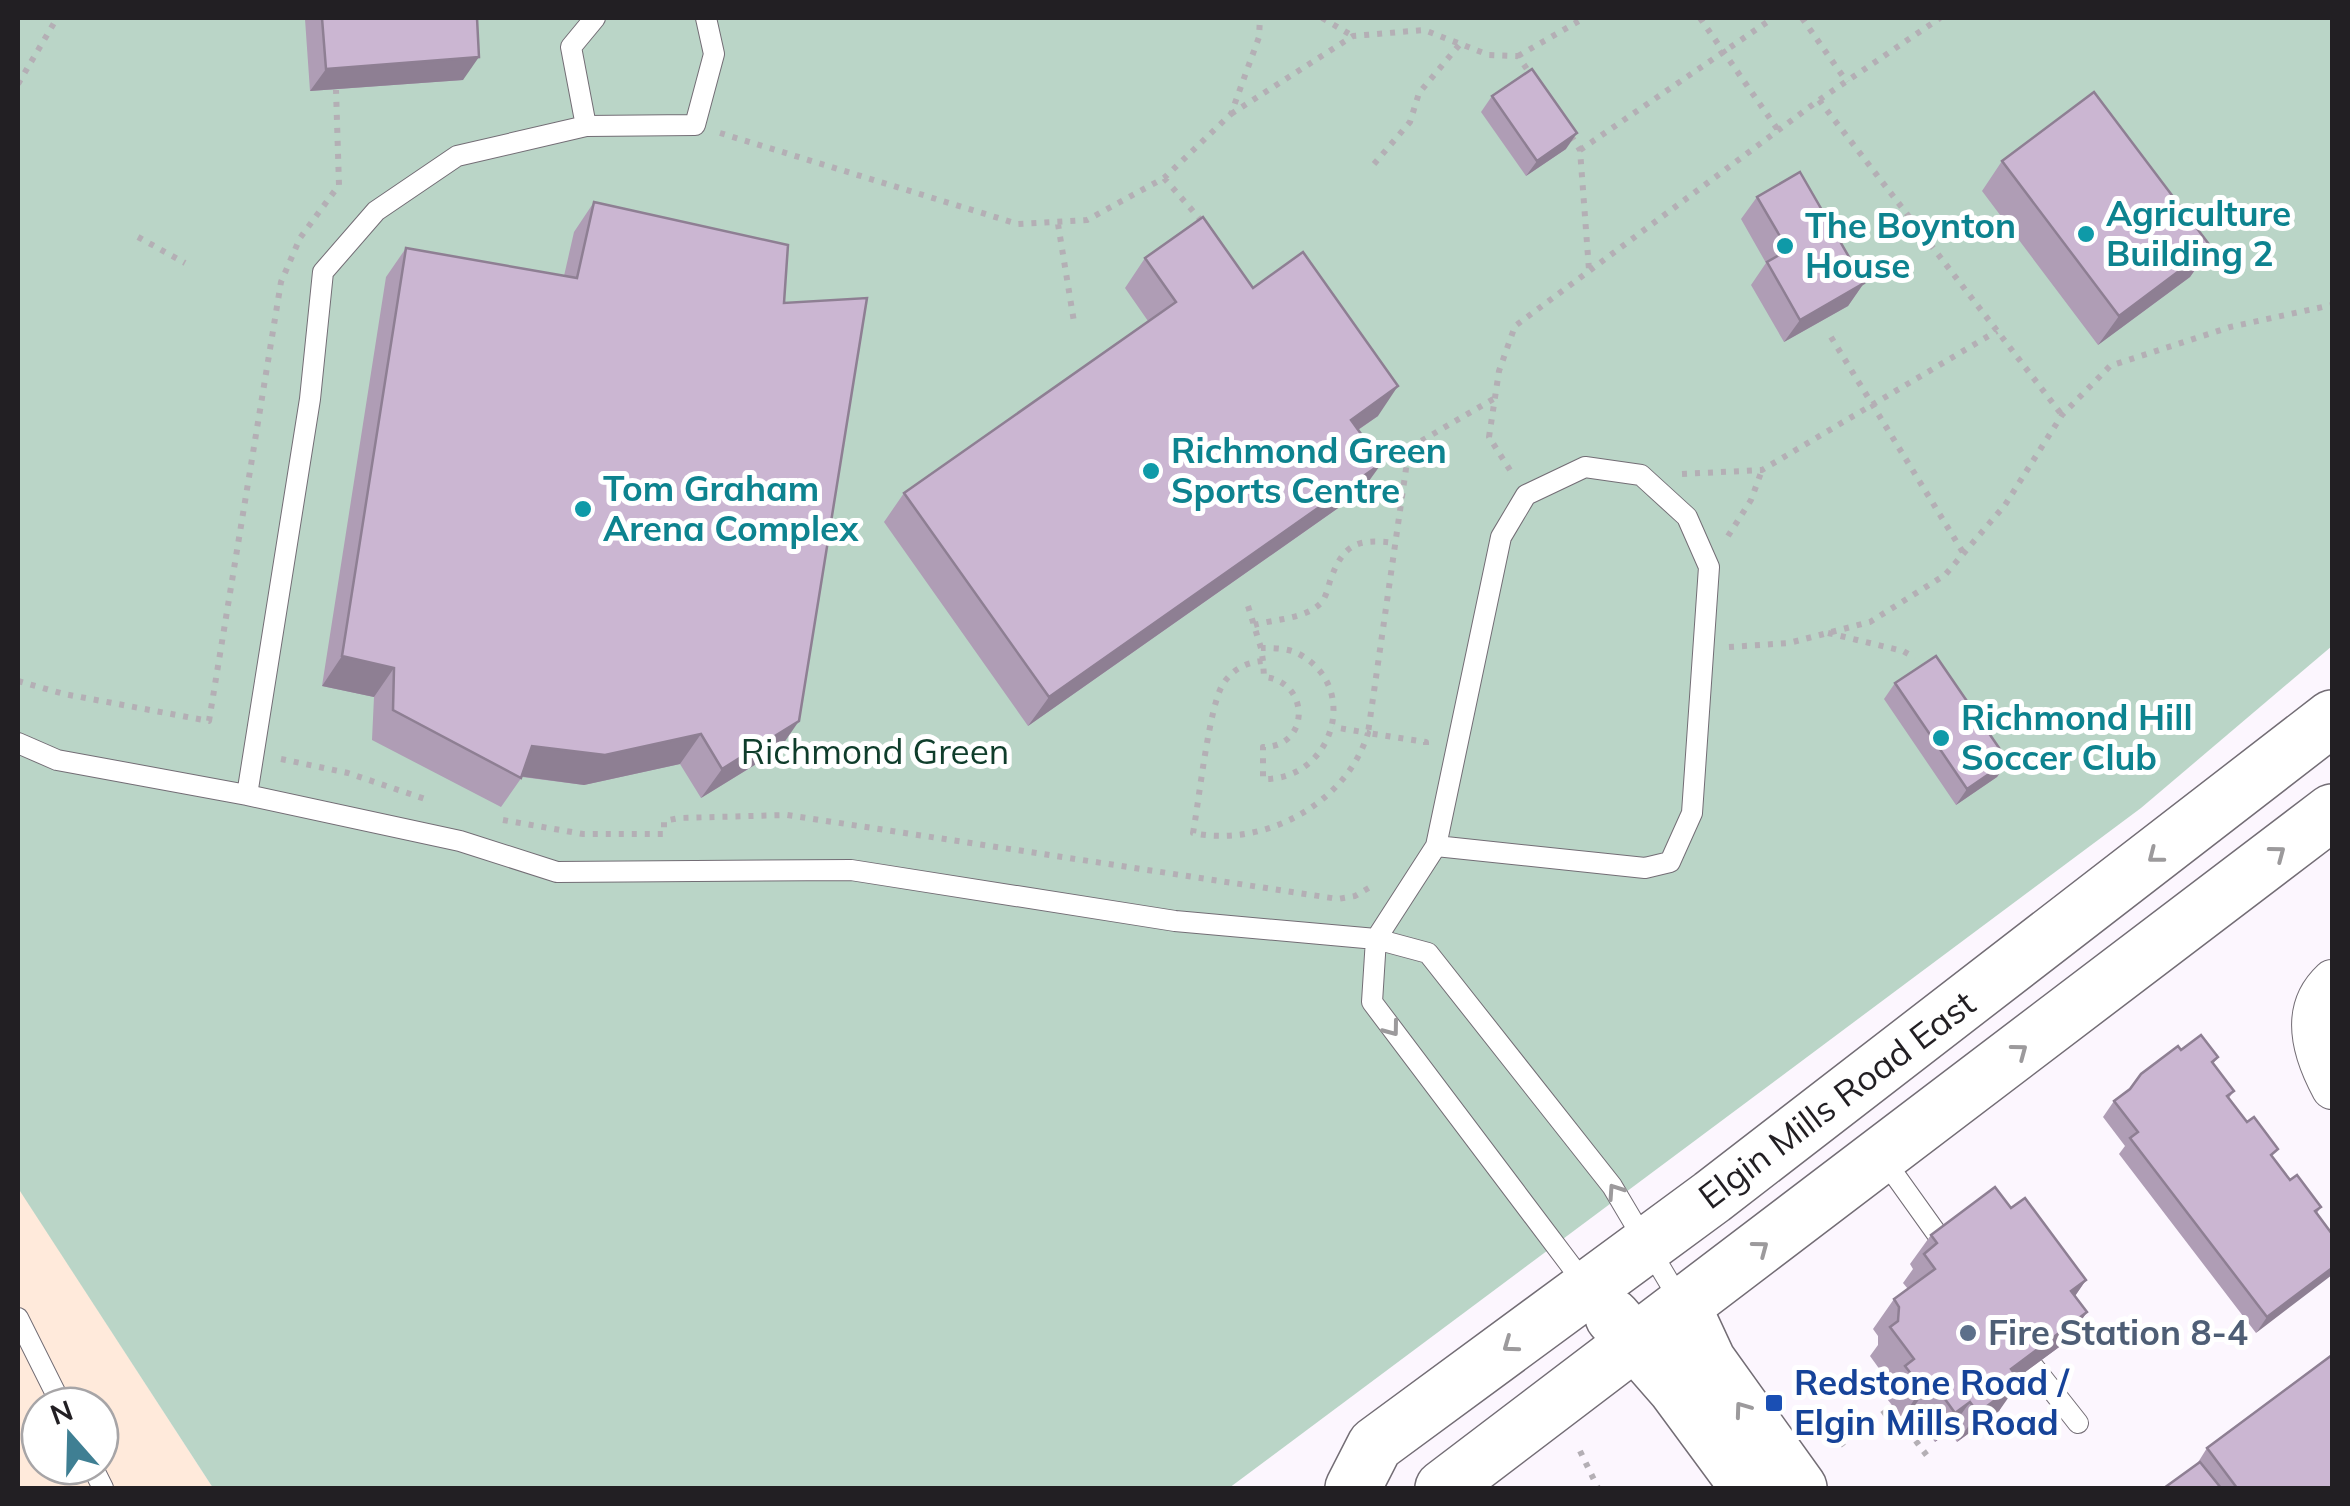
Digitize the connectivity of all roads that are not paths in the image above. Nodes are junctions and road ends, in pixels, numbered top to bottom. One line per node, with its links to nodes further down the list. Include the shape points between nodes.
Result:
1 (595, 18): 3 (lane, via 571,48)
2 (706, 18): 3 (lane, via 714,54 695,125)
3 (586, 126): 6 (lane, via 457,156 376,210 323,272 310,399)
4 (2332, 718): 14 (main road, Elgin Mills Road East, one-way to 14)
5 (18, 743): 6 (lane, via 57,760)
6 (247, 795): 9 (lane, via 460,840 556,872 851,870 1175,921)
7 (2332, 812): 12 (main road, Elgin Mills Road East, one-way to 7)
8 (1436, 846): 8 (lane, via 1502,537 1526,494 1586,467 1641,474 1687,517 1708,567 1692,812 1670,862 1645,868); 9 (lane)
9 (1376, 939): 14 (lane, one-way to 9, via 1612,1186 1428,954); 15 (lane, one-way to 15, via 1372,1002)
10 (2332, 980): 11 (street, via 2321,991 2312,1036)
11 (2332, 1089)
12 (1882, 1156): 13 (lane); 16 (main road, Elgin Mills Road East, one-way to 12)
13 (1942, 1240)
14 (1648, 1243): 15 (main road, Elgin Mills Road East); 16 (lane)
15 (1588, 1288): 18 (main road); 22 (main road, Elgin Mills Road East, one-way to 22, via 1374,1445)
16 (1682, 1304): 18 (main road, Elgin Mills Road East); 25 (main road, one-way to 16, via 1708,1361)
17 (18, 1322): 20 (lane)
18 (1635, 1344): 23 (main road, Elgin Mills Road East); 24 (main road)
19 (2034, 1366): 21 (lane)
20 (52, 1386)
21 (2078, 1423)
22 (1353, 1488)
23 (1442, 1488)
24 (1750, 1488)
25 (1799, 1488)

